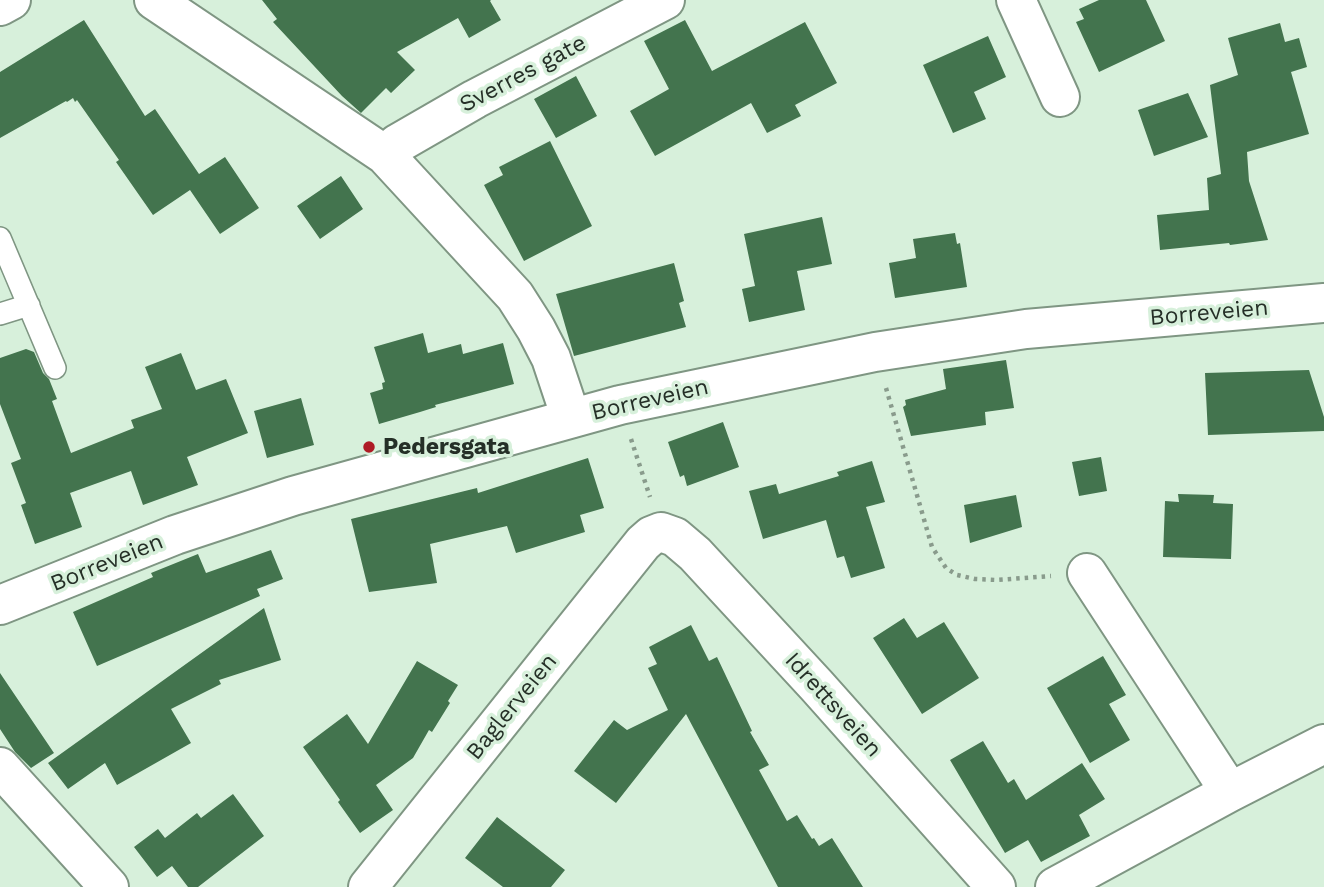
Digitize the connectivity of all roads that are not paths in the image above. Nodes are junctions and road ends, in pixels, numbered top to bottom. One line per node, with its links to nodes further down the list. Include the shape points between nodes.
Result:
1 (11, 0): 5 (street)
2 (154, 0): 7 (street)
3 (665, 0): 7 (street, Sverres gate, via 475,99)
4 (1016, 0): 6 (street)
5 (0, 6)
6 (1060, 97)
7 (385, 155): 13 (street, via 515,296 551,358)
8 (0, 238): 10 (lane)
9 (1324, 303): 13 (street, Borreveien, via 1026,329 875,352)
10 (29, 305): 11 (lane); 12 (lane)
11 (0, 314)
12 (55, 368)
13 (571, 418): 16 (street, Borreveien, via 293,496 175,536)
14 (661, 532): 21 (street, Baglerveien, via 643,543); 22 (street, Idrettsveien, via 695,554)
15 (1087, 573): 19 (street)
16 (0, 605)
17 (1324, 744): 19 (street)
18 (0, 767): 20 (street)
19 (1230, 792): 23 (street)
20 (109, 887)
21 (368, 887)
22 (996, 887)
23 (1055, 887)

